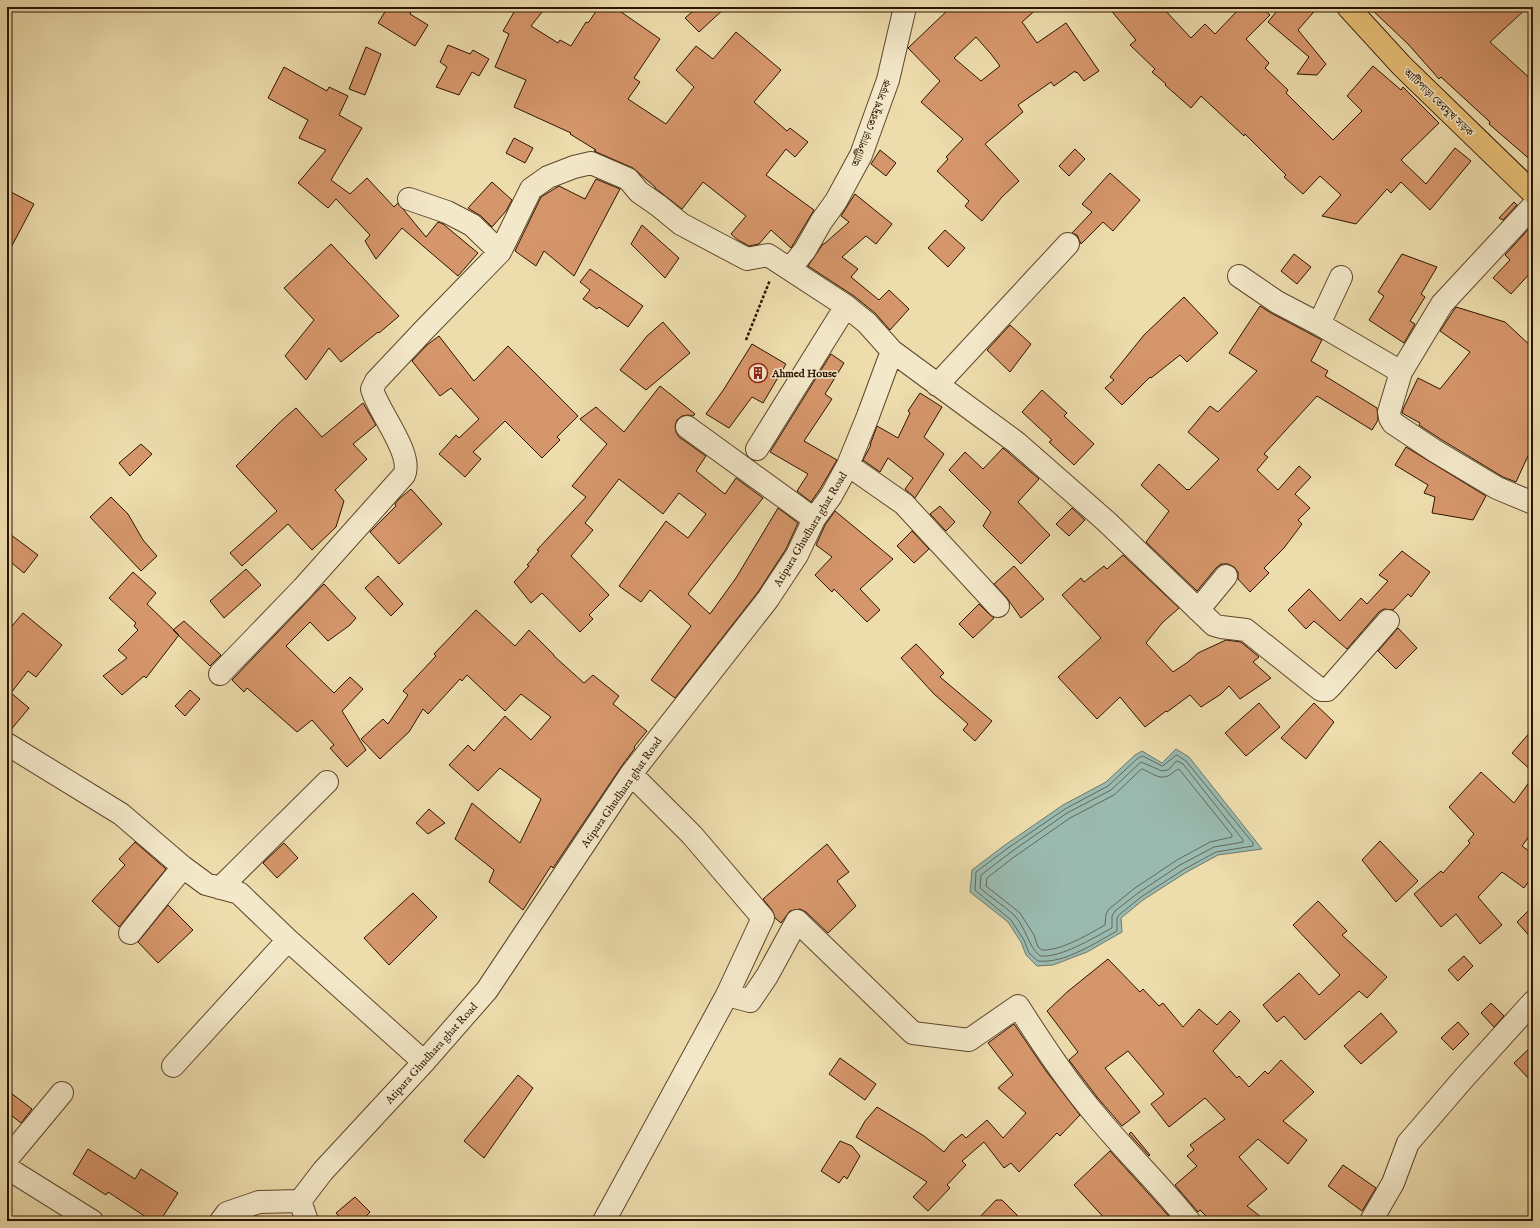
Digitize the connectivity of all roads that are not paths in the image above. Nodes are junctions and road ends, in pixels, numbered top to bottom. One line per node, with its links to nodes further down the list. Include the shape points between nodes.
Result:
1 (905, 7): 8 (street, আটিপাড়া তেরমুখ সড়ক, via 888,80 861,155 806,250)
2 (1348, 7): 3 (main road, আটিপাড়া তেরমুখ সড়ক, via 1402,66)
3 (1533, 193)
4 (409, 199): 7 (street, via 447,212 472,225)
5 (1533, 206): 14 (street, via 1442,304)
6 (1068, 244): 15 (street)
7 (500, 252): 8 (street, via 531,189 548,177 591,163 628,179 640,192 681,224 711,241 747,259 768,255); 25 (street, via 376,381 372,389 404,457 404,475 303,588)
8 (781, 273): 11 (street)
9 (1239, 276): 12 (street, via 1277,302)
10 (1341, 277): 12 (street)
11 (846, 306): 13 (street, via 867,323); 17 (street)
12 (1319, 324): 14 (street)
13 (892, 351): 15 (street); 18 (street, Atipara Ghudhara ghat Road)
14 (1401, 372): 19 (street, via 1389,412 1393,423 1496,488)
15 (937, 385): 23 (street, via 1017,444 1108,522)
16 (687, 427): 20 (street)
17 (757, 449)
18 (848, 465): 20 (street, Atipara Ghudhara ghat Road, via 831,496); 22 (street, via 904,504)
19 (1533, 503)
20 (814, 519): 27 (street, Atipara Ghudhara ghat Road, via 797,556 768,599)
21 (1226, 576): 23 (street)
22 (998, 606)
23 (1198, 610): 24 (street, via 1214,625 1246,630 1320,690 1327,690)
24 (1388, 621)
25 (220, 674)
26 (7, 744): 29 (street, via 121,814)
27 (631, 774): 31 (street, via 692,835); 37 (street, Atipara Ghudhara ghat Road, via 487,990)
28 (327, 782): 30 (street)
29 (183, 867): 30 (street, via 206,884); 33 (street)
30 (220, 888): 34 (street, via 238,893)
31 (763, 918): 32 (street, via 778,927); 35 (street)
32 (797, 921): 35 (street, via 750,1001); 46 (street, via 913,1033 969,1040 1018,1006 1056,1064 1098,1118)
33 (130, 933)
34 (288, 940): 37 (street); 38 (street)
35 (727, 995): 45 (street)
36 (1533, 1002): 47 (street, via 1408,1143 1393,1183)
37 (424, 1062): 42 (street, Atipara Ghudhara ghat Road, via 323,1170)
38 (173, 1066)
39 (62, 1092): 40 (street)
40 (7, 1158)
41 (7, 1168): 43 (street)
42 (304, 1211): 44 (street, via 259,1202 227,1213)
43 (92, 1221)
44 (221, 1221)
45 (604, 1221)
46 (1189, 1221)
47 (1371, 1221)

